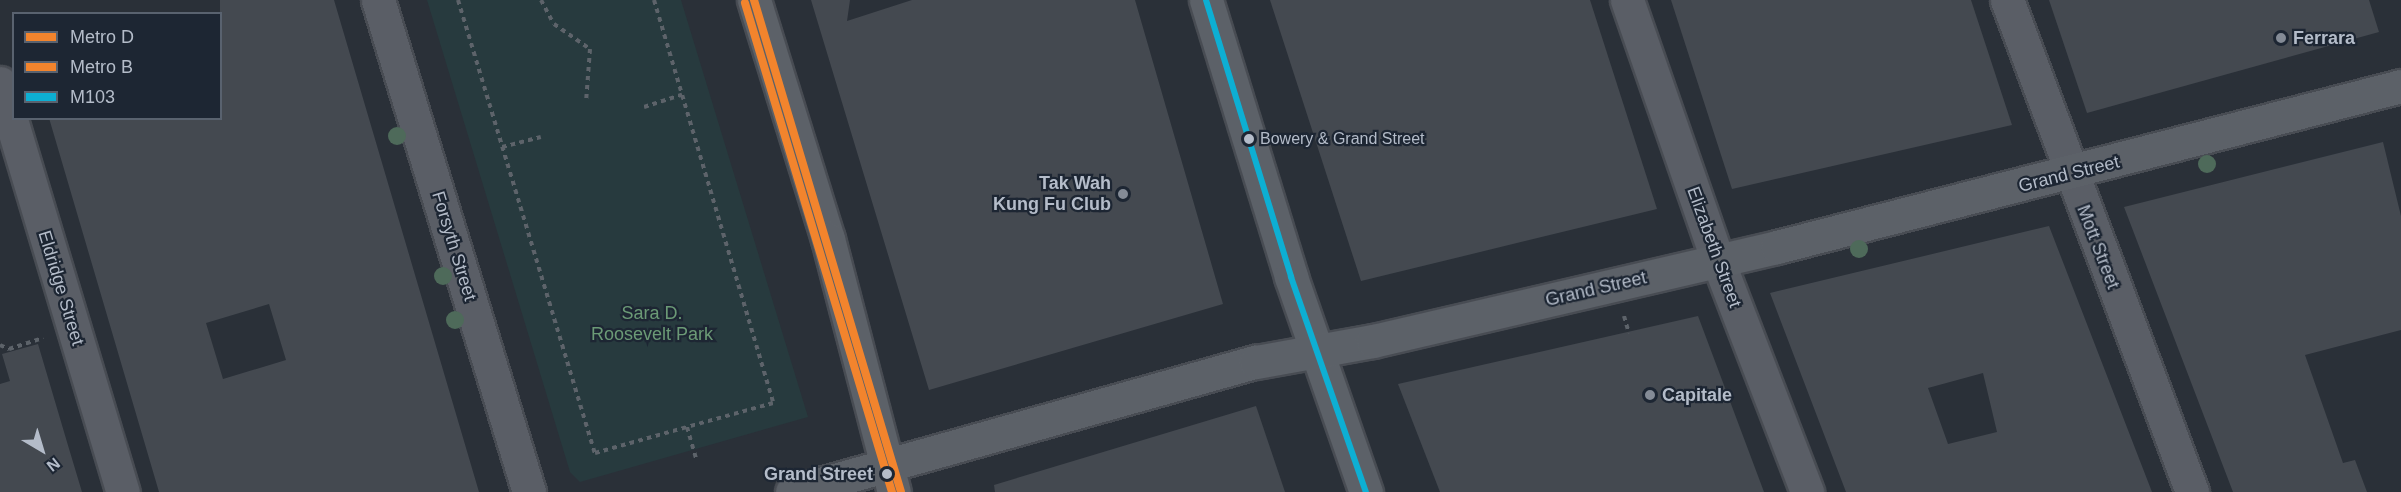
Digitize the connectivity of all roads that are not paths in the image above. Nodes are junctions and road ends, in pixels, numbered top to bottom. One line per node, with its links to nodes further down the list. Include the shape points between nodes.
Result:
1 (378, 0): 13 (street, Forsyth Street)
2 (754, 0): 11 (main road, via 828,239)
3 (1206, 0): 10 (main road)
4 (1627, 0): 9 (street, Elizabeth Street)
5 (2007, 0): 8 (street, Mott Street)
6 (0, 83): 12 (street, Eldridge Street)
7 (2401, 86): 8 (main road, Grand Street)
8 (2070, 174): 9 (main road, Grand Street); 17 (street, Mott Street)
9 (1718, 261): 10 (main road, Grand Street); 16 (street, Elizabeth Street)
10 (1316, 352): 11 (main road, Grand Street, via 1256,362); 15 (main road)
11 (890, 479): 14 (main road, Grand Street)
12 (123, 492)
13 (529, 492)
14 (792, 492)
15 (1366, 492)
16 (1807, 492)
17 (2192, 492)

